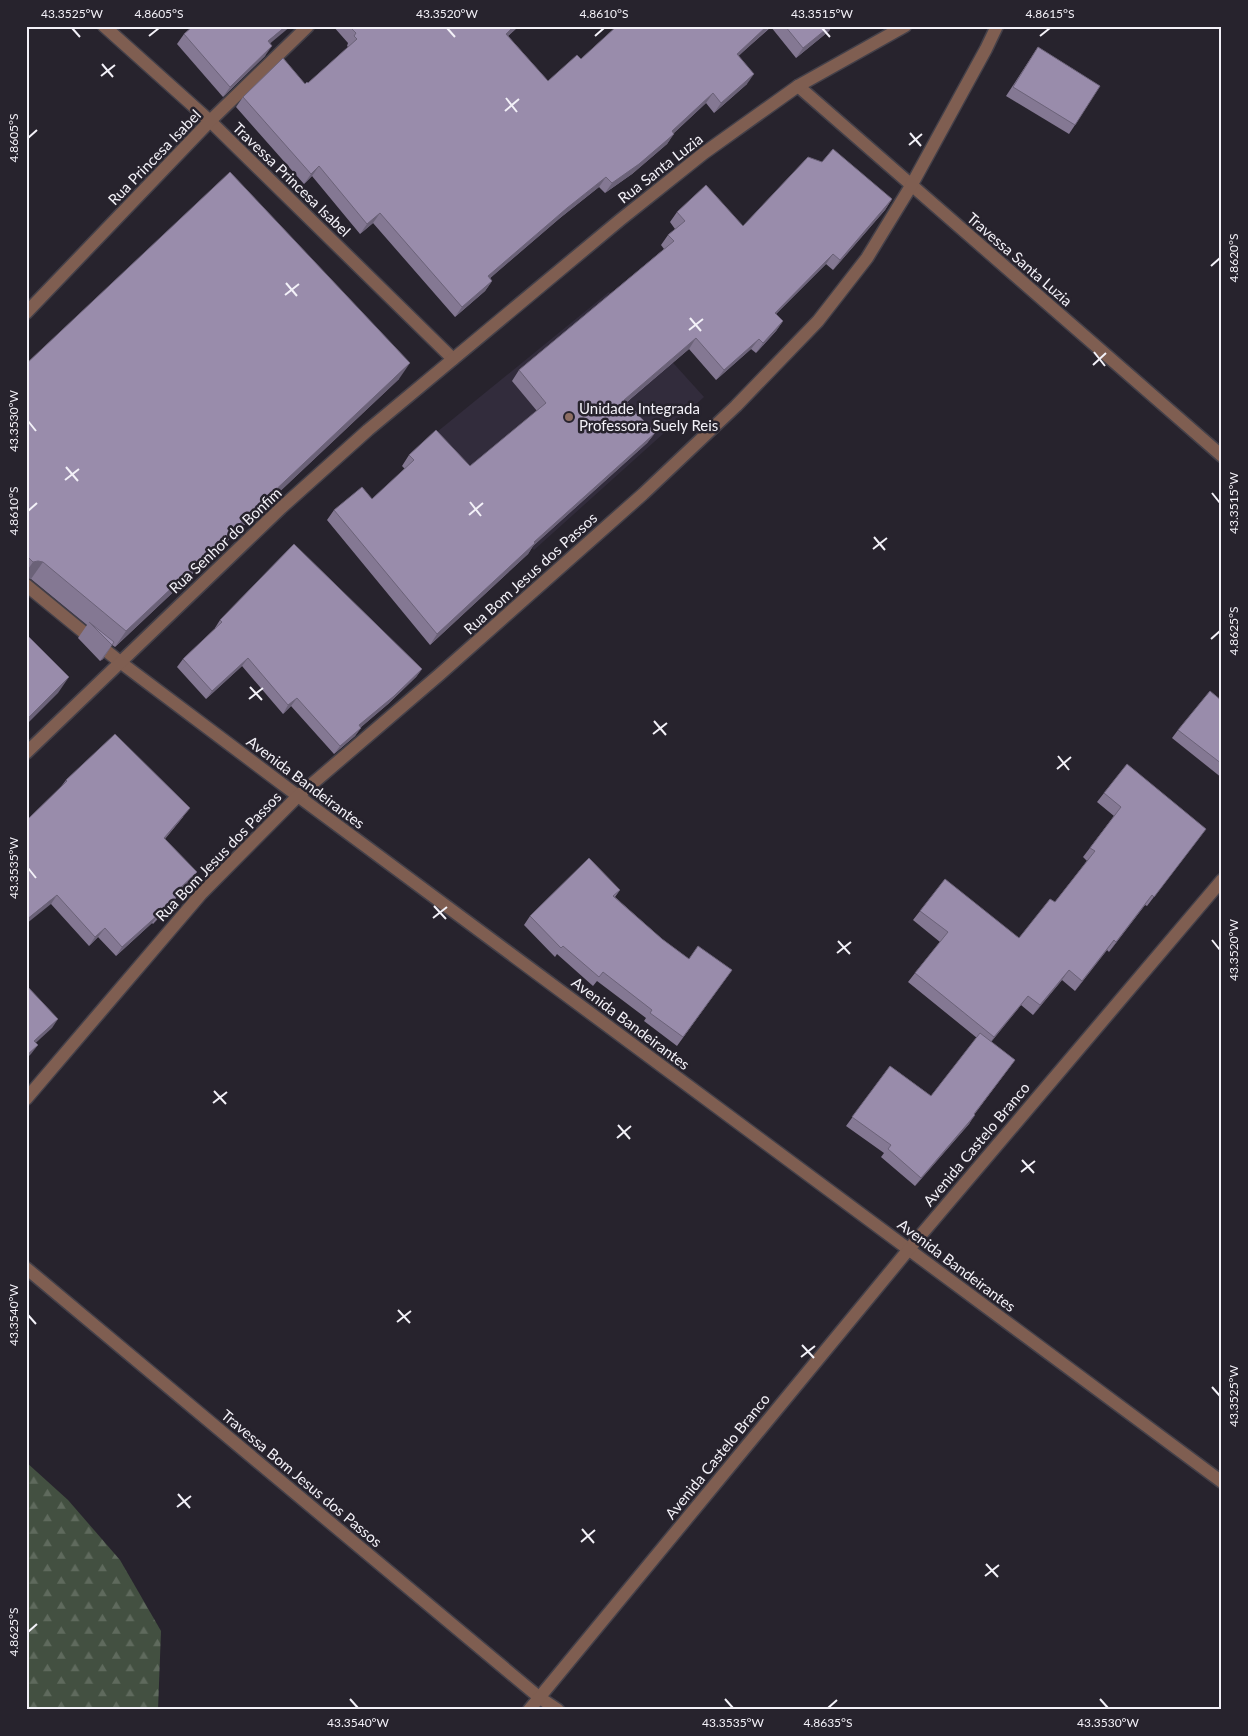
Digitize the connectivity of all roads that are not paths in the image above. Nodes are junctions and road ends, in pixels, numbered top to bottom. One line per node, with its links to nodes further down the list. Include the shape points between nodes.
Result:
1 (104, 26): 6 (street, Travessa Princesa Isabel)
2 (308, 26): 6 (street, Rua Princesa Isabel)
3 (905, 26): 5 (street, Rua Santa Luzia)
4 (996, 26): 7 (street, Rua Bom Jesus dos Passos)
5 (798, 86): 7 (street, Travessa Santa Luzia); 9 (street, Rua Santa Luzia, via 704,153)
6 (210, 121): 8 (street, Rua Princesa Isabel); 9 (street, Travessa Princesa Isabel)
7 (911, 186): 10 (street, Travessa Santa Luzia); 14 (street, Rua Bom Jesus dos Passos, via 867,258 818,321 736,406 621,513)
8 (26, 313)
9 (453, 359): 12 (street, Rua Senhor do Bonfim, via 280,508)
10 (1222, 456)
11 (26, 585): 12 (street, Avenida Bandeirantes)
12 (120, 662): 13 (street, Rua Senhor do Bonfim); 14 (street, Avenida Bandeirantes)
13 (26, 753)
14 (298, 796): 16 (street, Rua Bom Jesus dos Passos, via 201,894); 17 (street, Avenida Bandeirantes)
15 (1222, 880): 17 (street, Avenida Castelo Branco)
16 (26, 1099)
17 (909, 1249): 19 (street, Avenida Bandeirantes); 20 (street, Avenida Castelo Branco)
18 (26, 1268): 20 (street, Travessa Bom Jesus dos Passos)
19 (1222, 1482)
20 (540, 1698): 21 (street, Avenida Castelo Branco); 22 (street, Travessa Bom Jesus dos Passos)
21 (529, 1710)
22 (558, 1710)

